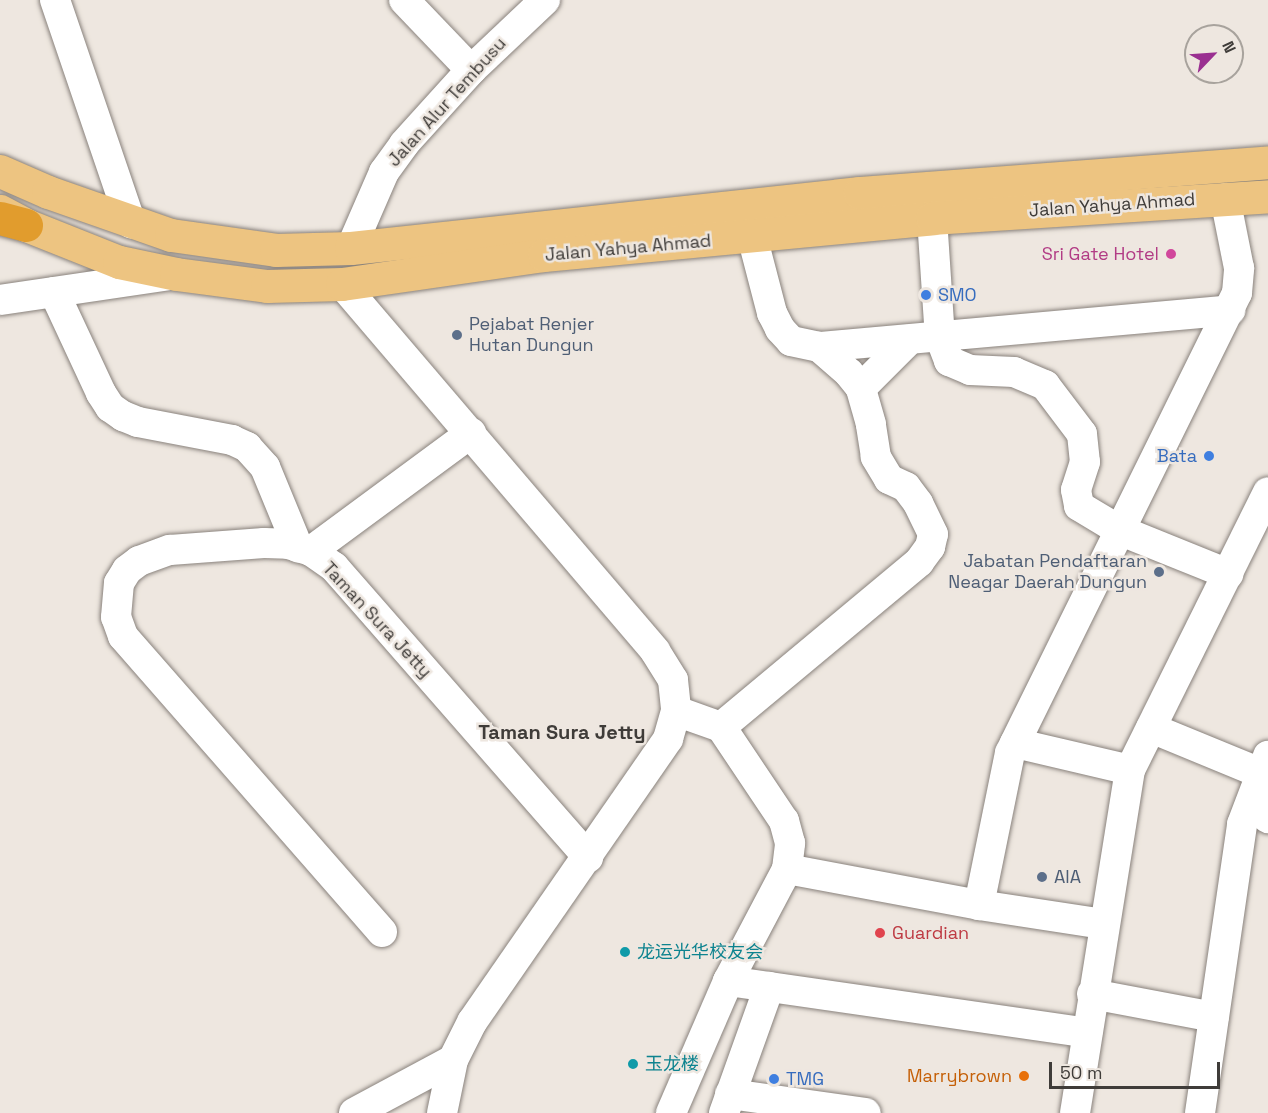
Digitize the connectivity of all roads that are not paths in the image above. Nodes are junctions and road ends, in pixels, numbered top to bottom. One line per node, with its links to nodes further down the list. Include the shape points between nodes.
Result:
1 (55, 0): 11 (street)
2 (404, 0): 4 (street)
3 (545, 0): 4 (street, Jalan Alur Tembusu)
4 (471, 70): 13 (street, Jalan Alur Tembusu, via 384,172)
5 (1268, 162): 13 (main road, Jalan Yahya Ahmad, via 860,193)
6 (0, 171): 11 (main road, Jalan Yahya Ahmad)
7 (1268, 196): 8 (main road, Jalan Yahya Ahmad)
8 (1225, 198): 10 (main road, Jalan Yahya Ahmad); 18 (street, via 1239,281)
9 (9, 218): 14 (main road, Jalan Yahya Ahmad, via 119,262)
10 (932, 218): 12 (main road, Jalan Yahya Ahmad); 19 (street)
11 (131, 224): 13 (main road, Jalan Yahya Ahmad, via 171,235 276,250)
12 (752, 236): 15 (main road, Jalan Yahya Ahmad, via 544,255); 21 (street, via 772,313 780,329 790,340)
13 (351, 248)
14 (176, 274): 15 (main road, Jalan Yahya Ahmad, via 267,286); 16 (street)
15 (342, 284): 23 (street)
16 (54, 292): 17 (street); 26 (street, via 110,406 138,422 232,440 247,447 265,466)
17 (0, 300)
18 (1230, 310): 19 (street); 25 (street)
19 (940, 337): 20 (street); 25 (street, via 949,362 970,370 1014,372 1045,385 1082,434 1085,462 1076,490 1079,506)
20 (909, 339): 21 (street); 22 (street)
21 (819, 347): 22 (street)
22 (861, 388): 29 (street, via 876,457 889,479 906,487 918,502 933,534 930,547 919,562)
23 (471, 433): 26 (street); 28 (street, via 655,651 673,680)
24 (1268, 492): 27 (street)
25 (1119, 530): 27 (street); 31 (street)
26 (305, 549): 35 (street, Taman Sura Jetty, via 334,567); 39 (street, Taman Sura Jetty, via 264,543 153,554 127,570 119,583 116,617 135,652)
27 (1228, 574): 30 (street)
28 (676, 711): 29 (street); 35 (street, via 668,739)
29 (721, 727): 36 (street, via 784,821 790,843)
30 (1151, 728): 32 (street); 33 (street)
31 (1015, 743): 33 (street); 37 (street, via 1003,780)
32 (1264, 764): 34 (street); 43 (street, via 1242,824)
33 (1130, 770): 38 (street)
34 (1268, 818)
35 (588, 857): 45 (street, via 496,983)
36 (787, 869): 37 (street); 40 (street)
37 (979, 905): 38 (street)
38 (1103, 924): 42 (street)
39 (382, 932)
40 (728, 981): 41 (street); 50 (street)
41 (769, 987): 44 (street); 47 (street)
42 (1092, 994): 43 (street); 44 (street)
43 (1214, 1017): 53 (street)
44 (1087, 1033): 52 (street)
45 (453, 1060): 46 (street); 49 (street)
46 (389, 1104): 48 (street)
47 (727, 1104): 51 (street)
48 (354, 1113)
49 (442, 1113)
50 (671, 1113)
51 (866, 1113)
52 (1075, 1113)
53 (1200, 1113)

